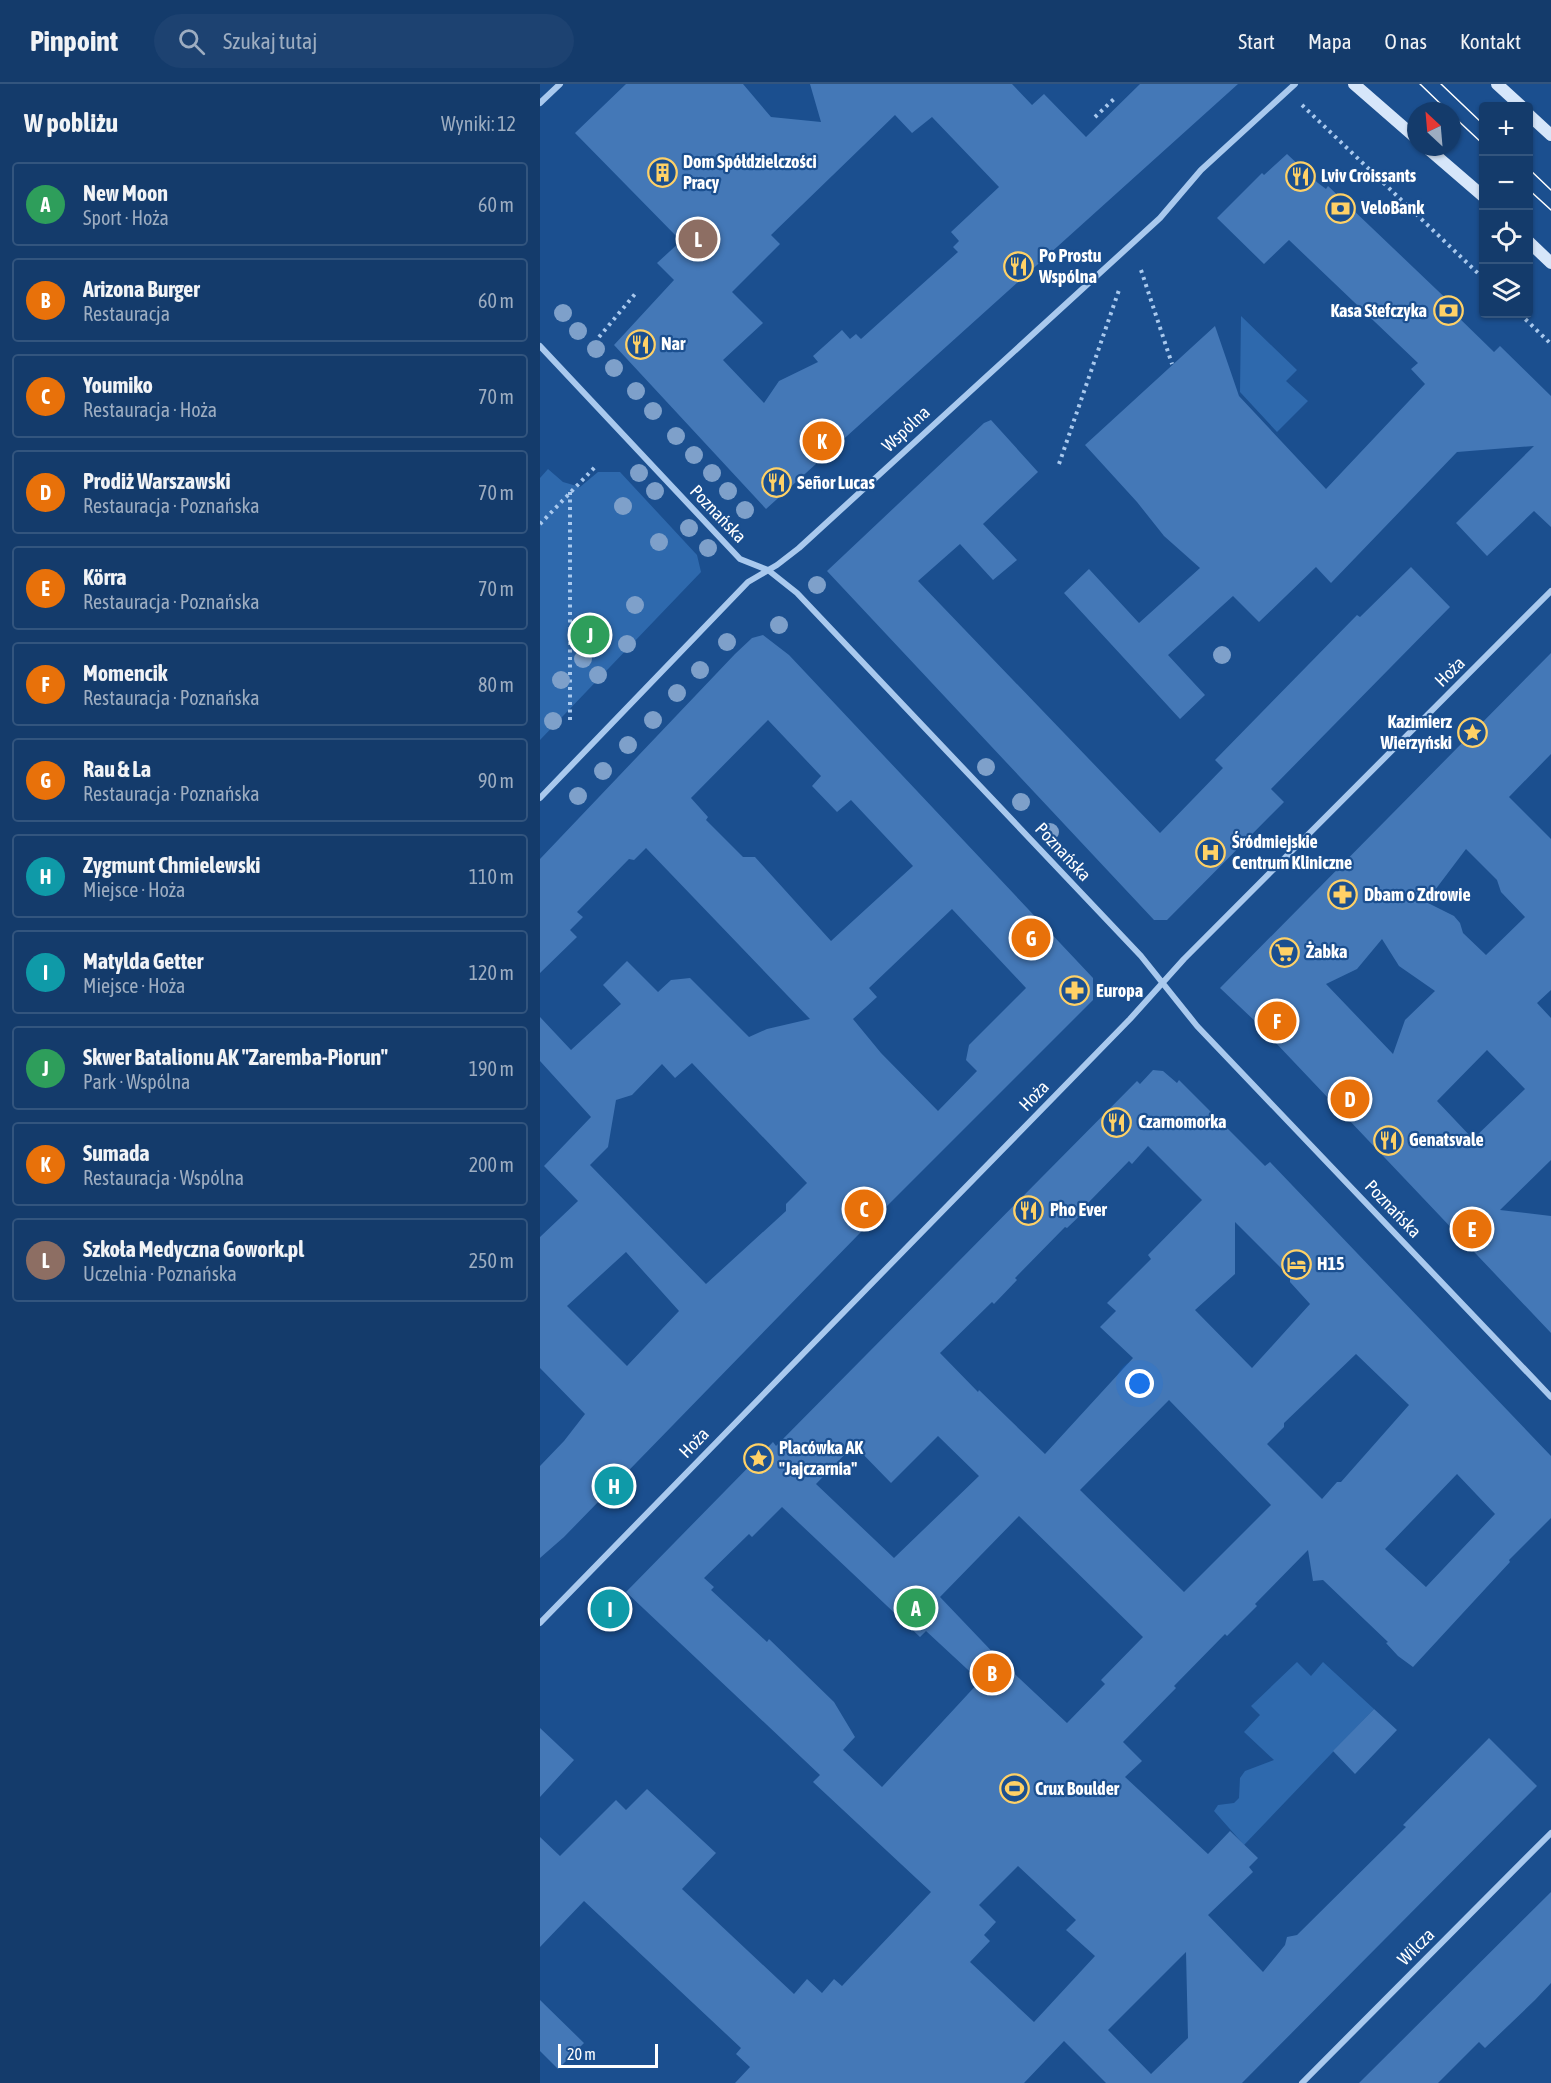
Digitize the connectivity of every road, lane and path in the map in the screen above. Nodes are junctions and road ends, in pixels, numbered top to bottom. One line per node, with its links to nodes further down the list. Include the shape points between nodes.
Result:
1 (560, 84): 7 (street)
2 (1295, 84): 30 (street, Wspólna, via 1201,170 1160,218 799,548)
3 (1354, 84): 11 (main road)
4 (1497, 84): 6 (main road)
5 (1115, 98): 9 (path)
6 (1517, 102)
7 (540, 103)
8 (1303, 106): 18 (path)
9 (1095, 117)
10 (1533, 119): 12 (main road)
11 (1407, 130)
12 (1551, 135)
13 (1436, 156): 14 (main road)
14 (1479, 193)
15 (1533, 246): 16 (main road)
16 (1551, 263)
17 (1141, 270): 25 (path)
18 (1479, 274)
19 (1119, 290): 26 (path)
20 (635, 294): 22 (path)
21 (1524, 318): 23 (path)
22 (598, 337)
23 (1551, 344)
24 (540, 346): 30 (street, Poznańska, via 729,548 750,565)
25 (1172, 364)
26 (1059, 464)
27 (595, 467): 28 (path)
28 (570, 492): 29 (path); 32 (path)
29 (540, 524)
30 (768, 570): 33 (street, Wspólna, via 748,582); 34 (street, Poznańska, via 813,610 1141,956)
31 (1551, 591): 34 (street, Hoża)
32 (570, 720)
33 (540, 798)
34 (1162, 983): 35 (street, Poznańska, via 1197,1026); 36 (street, Hoża)
35 (1551, 1397)
36 (540, 1623)
37 (1551, 1833): 38 (street, Wilcza)
38 (1302, 2083)

